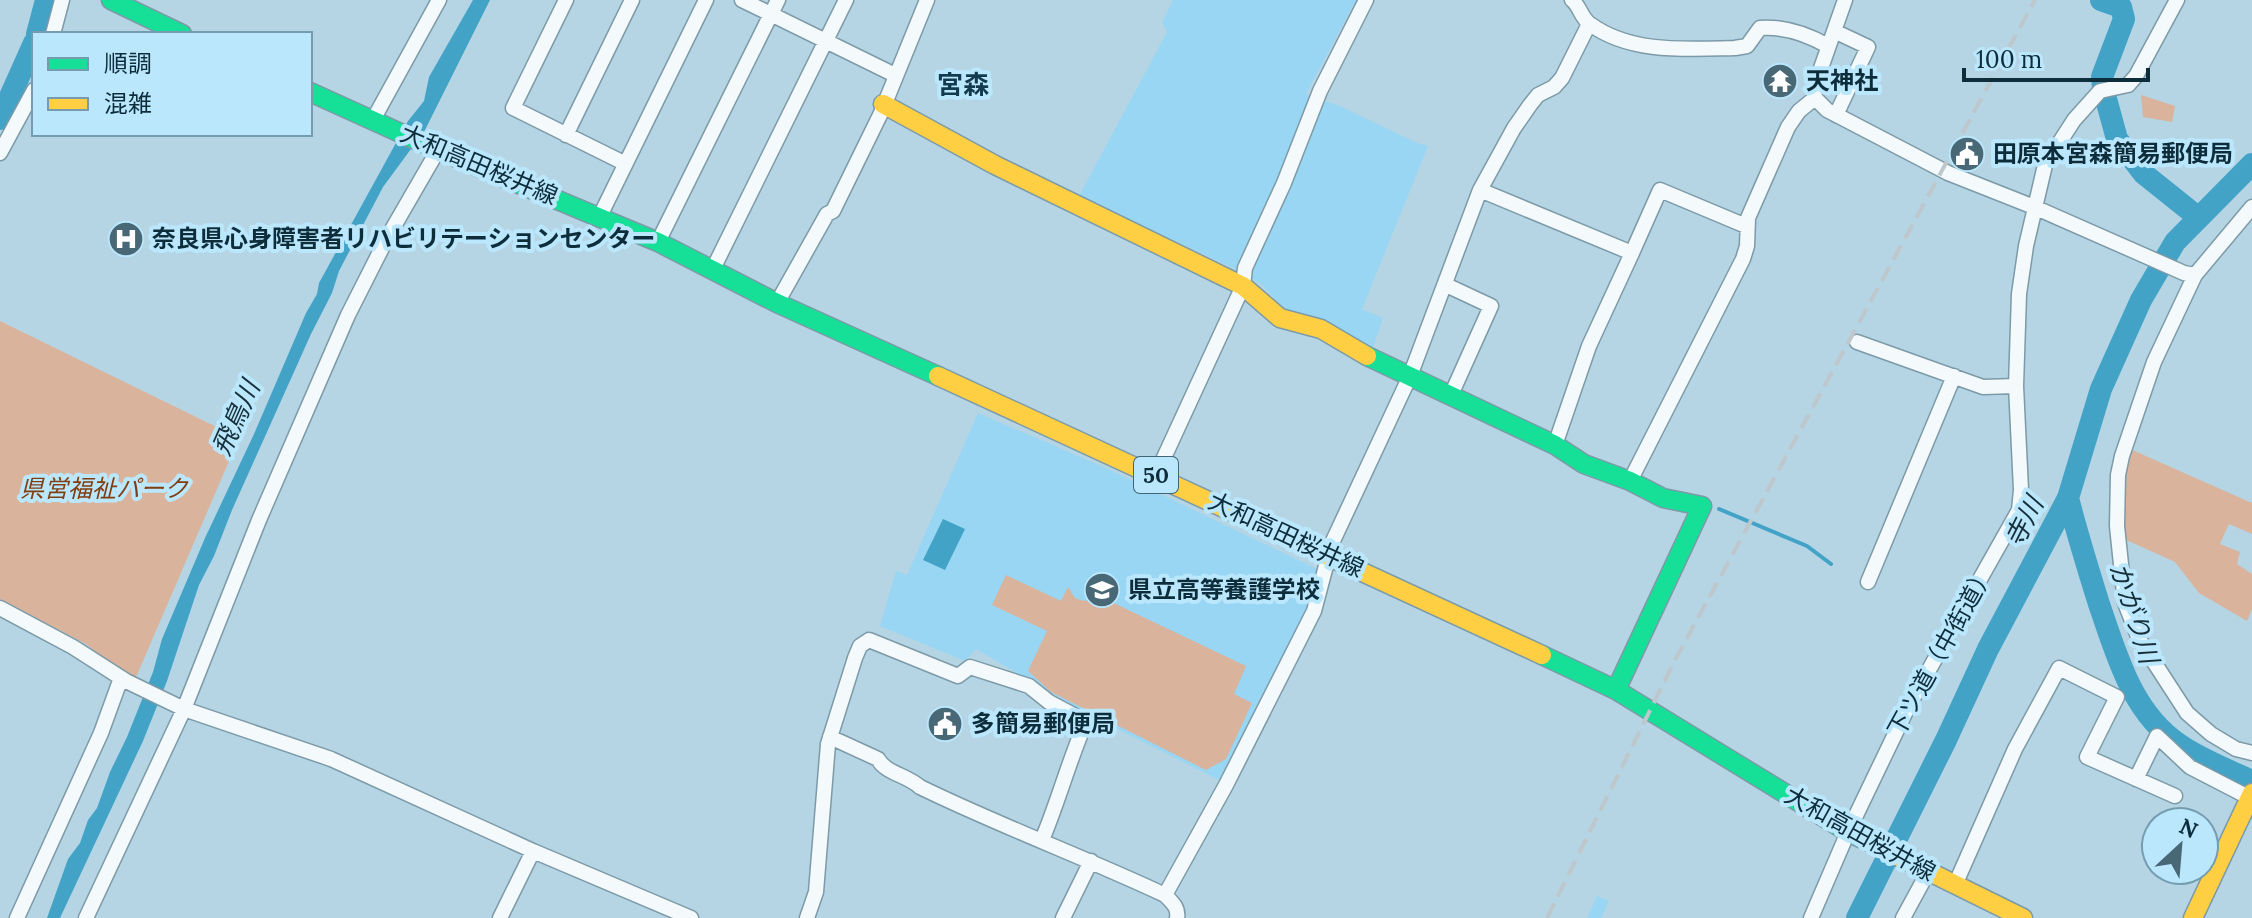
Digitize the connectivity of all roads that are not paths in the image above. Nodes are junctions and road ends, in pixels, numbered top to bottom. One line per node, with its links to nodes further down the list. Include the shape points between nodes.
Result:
1 (62, 0): 18 (street)
2 (111, 0): 19 (main road)
3 (439, 0): 28 (street)
4 (566, 0): 29 (street, via 513,108)
5 (632, 0): 29 (street)
6 (706, 0): 32 (street)
7 (742, 0): 15 (street)
8 (778, 0): 15 (street)
9 (846, 0): 20 (street)
10 (927, 0): 22 (street)
11 (1366, 0): 43 (street, via 1320,91 1245,268)
12 (1572, 0): 16 (street)
13 (1845, 0): 17 (street)
14 (2177, 0): 34 (street, 下ツ道（中街道）, via 2136,76 2128,85 2100,91 2074,120 2045,165)
15 (771, 14): 20 (street); 38 (street)
16 (1589, 24): 21 (street, via 1617,39 1650,47 1735,48 1747,46 1760,28 1772,27 1806,33); 33 (street, via 1562,78 1530,105)
17 (1834, 31): 21 (street); 27 (street, via 1868,47)
18 (54, 32)
19 (178, 32)
20 (825, 41): 22 (street); 40 (street)
21 (1828, 46): 25 (street)
22 (895, 75): 26 (street)
23 (312, 93): 28 (main road, 大和高田桜井線 / 50)
24 (32, 94): 31 (street)
25 (1815, 98): 27 (street); 37 (street, via 1788,127)
26 (883, 104): 43 (main road); 44 (street, via 833,211)
27 (1836, 115): 34 (street, via 1948,173)
28 (377, 122): 30 (main road, 大和高田桜井線 / 50)
29 (566, 135): 32 (street)
30 (435, 149): 36 (main road, 大和高田桜井線 / 50); 58 (street, via 348,315)
31 (0, 153)
32 (624, 163): 36 (street)
33 (1480, 190): 39 (street); 42 (street)
34 (2034, 207): 41 (street); 48 (street, 下ツ道（中街道）, via 2019,294)
35 (2252, 207): 41 (street)
36 (600, 216): 38 (main road, 大和高田桜井線 / 50)
37 (1746, 226): 39 (street, via 1660,190); 52 (street, via 1743,259)
38 (658, 242): 40 (main road, 大和高田桜井線 / 50)
39 (1632, 253): 50 (street, via 1589,346)
40 (712, 271): 44 (main road, 大和高田桜井線 / 50)
41 (2189, 274): 60 (street, via 2118,475 2125,603 2139,639 2187,713 2224,742)
42 (1446, 285): 46 (street); 49 (street, via 1491,306)
43 (1243, 286): 46 (main road, via 1280,318 1321,329); 51 (street)
44 (777, 303): 51 (main road, 大和高田桜井線 / 50)
45 (1857, 342): 47 (street)
46 (1410, 376): 49 (main road); 53 (street)
47 (1954, 376): 48 (street, via 1983,387); 54 (street)
48 (2016, 386): 64 (street, 下ツ道（中街道）, via 2019,510 1908,707)
49 (1451, 395): 50 (main road)
50 (1555, 445): 52 (main road, via 1584,464)
51 (1156, 475): 53 (main road, 大和高田桜井線 / 50)
52 (1630, 481): 57 (main road, via 1663,498 1702,506)
53 (1331, 555): 57 (main road, 大和高田桜井線 / 50); 70 (street, via 1314,611)
54 (1868, 582)
55 (0, 608): 56 (street)
56 (123, 680): 58 (street); 72 (street)
57 (1616, 690): 64 (main road, 大和高田桜井線 / 50)
58 (181, 707): 66 (street, via 331,759); 73 (street)
59 (830, 737): 65 (street, via 991,822); 65 (street, via 860,646 869,640 958,676 970,667 1029,686 1084,726); 76 (street, via 816,892)
60 (2252, 753)
61 (2136, 779): 62 (street); 63 (street, via 2157,736 2190,767); 69 (street, via 2087,757 2117,697 2059,668 2015,749)
62 (2175, 796)
63 (2251, 797): 81 (main road)
64 (1852, 834): 68 (main road, 大和高田桜井線 / 50); 78 (street, 下ツ道（中街道）)
65 (1042, 840): 67 (street)
66 (533, 851): 74 (street); 75 (street)
67 (1091, 861): 70 (street); 77 (street)
68 (1924, 870): 69 (main road, 大和高田桜井線 / 50); 79 (street)
69 (1955, 885): 80 (main road, 大和高田桜井線 / 50)
70 (1165, 895): 71 (street)
71 (1179, 917)
72 (17, 918)
73 (86, 918)
74 (500, 918)
75 (691, 918)
76 (807, 918)
77 (1063, 918)
78 (1811, 918)
79 (1903, 918)
80 (2023, 918)
81 (2193, 918)

